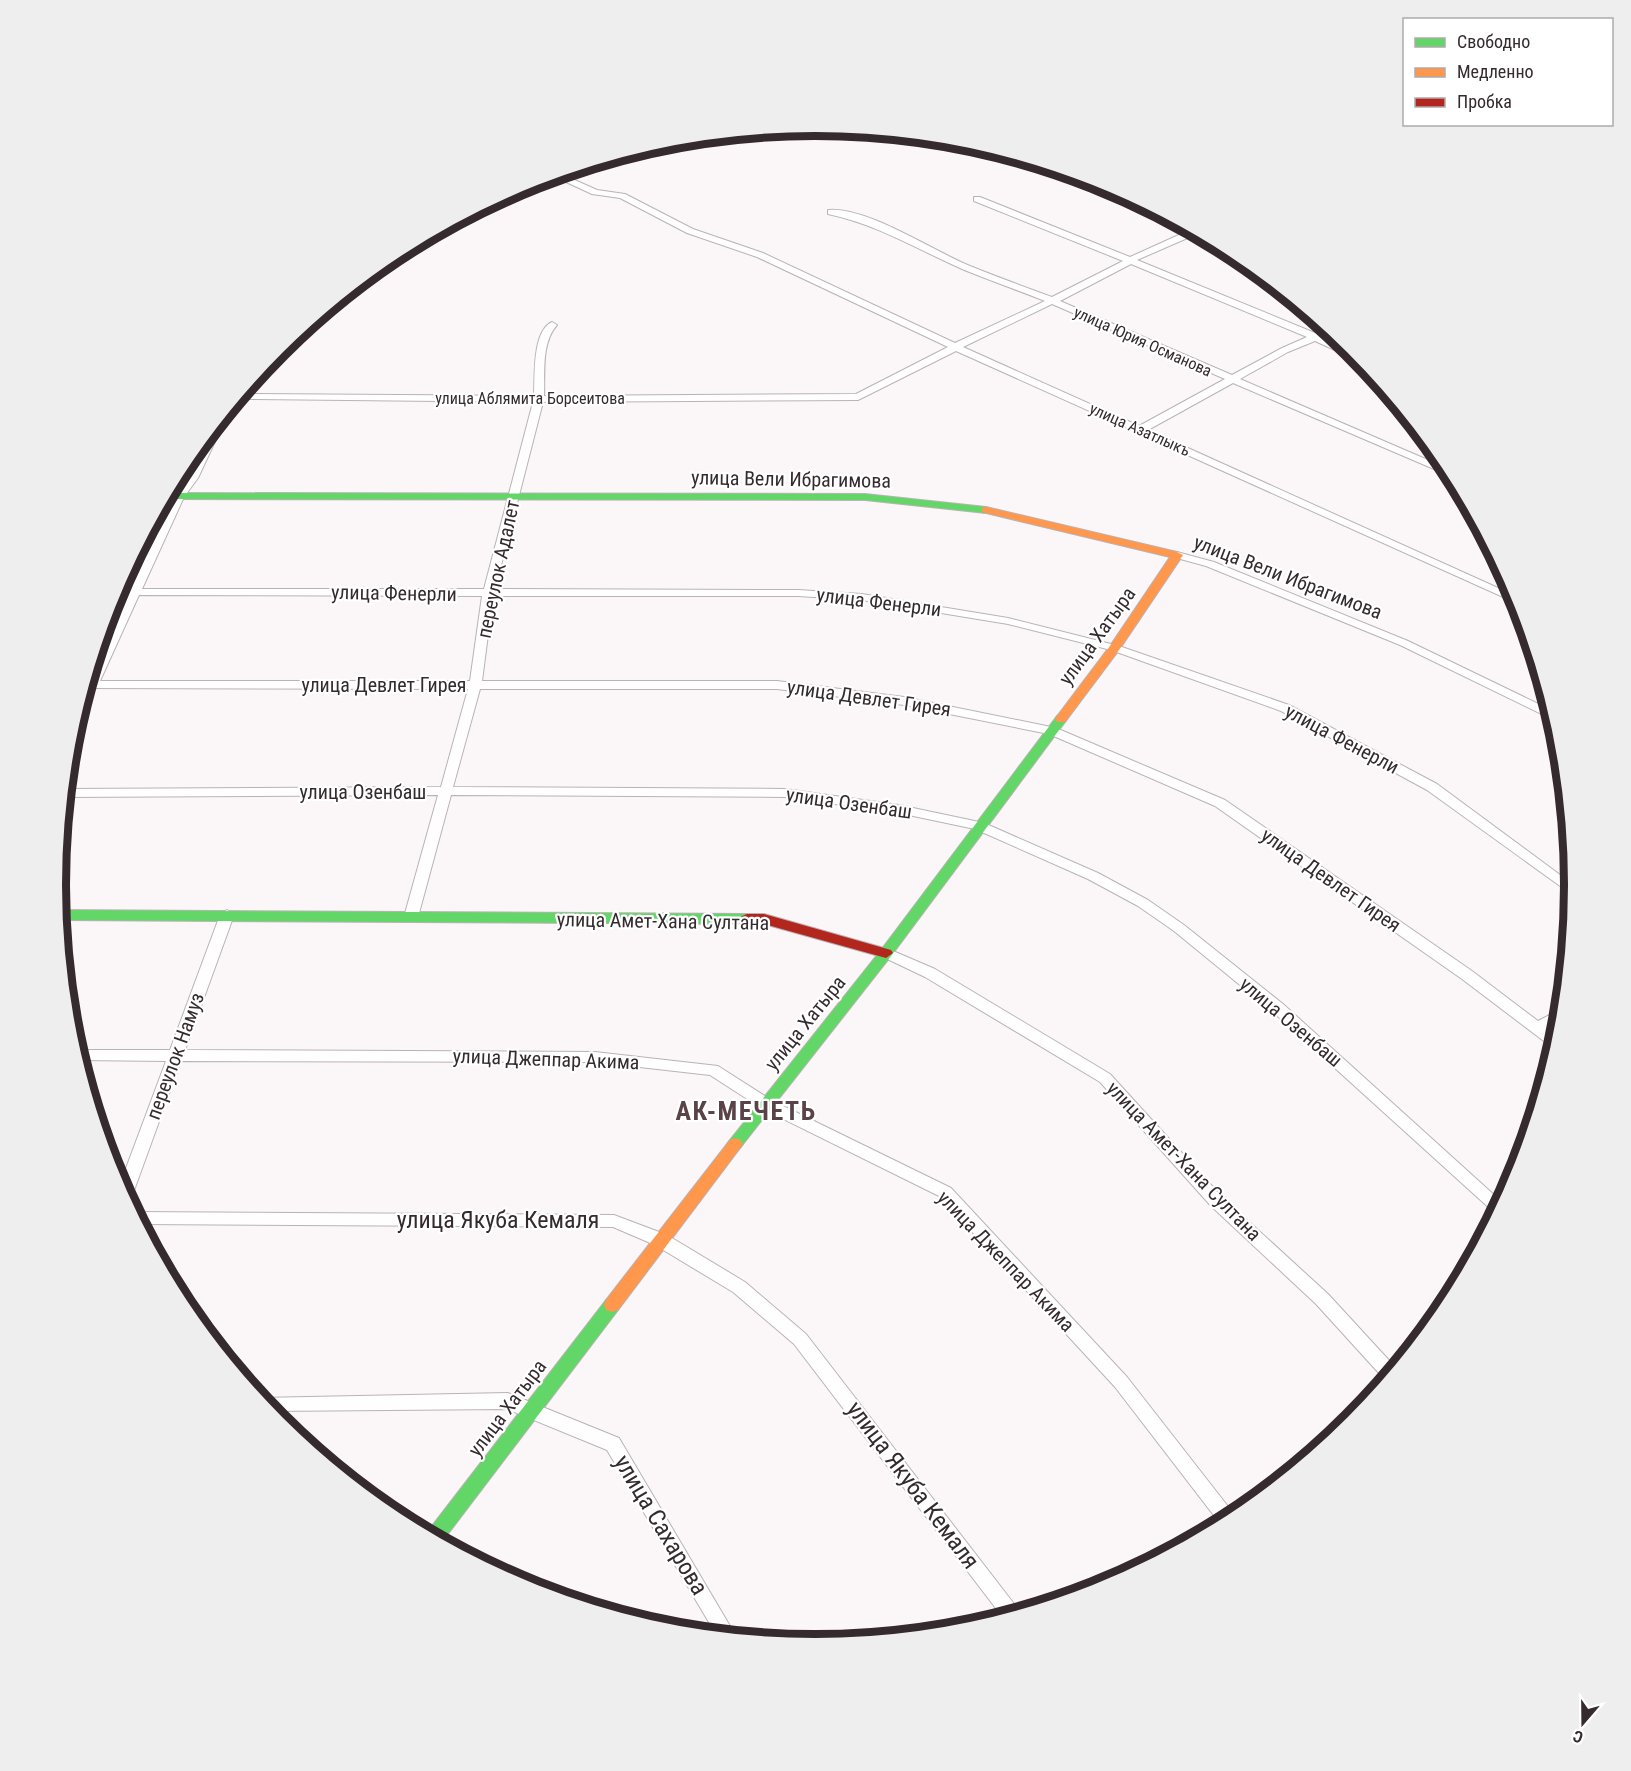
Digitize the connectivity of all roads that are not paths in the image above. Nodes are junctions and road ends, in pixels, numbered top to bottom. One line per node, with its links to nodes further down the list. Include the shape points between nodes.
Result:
1 (566, 179): 10 (street, улица Азатлыкъ, via 595,192 622,196 690,231 760,255)
2 (977, 199): 5 (street)
3 (831, 212): 6 (street, улица Юрия Османова, via 875,224 964,267)
4 (1188, 235): 5 (street, улица Аблямита Борсеитова)
5 (1130, 260): 6 (street, улица Аблямита Борсеитова); 9 (street)
6 (1051, 300): 10 (street, улица Аблямита Борсеитова); 12 (street, улица Юрия Османова)
7 (552, 325): 14 (street, переулок Адалет, via 541,351)
8 (1322, 334): 9 (street)
9 (1313, 337): 11 (street); 12 (street)
10 (957, 346): 14 (street, улица Аблямита Борсеитова, via 858,398); 15 (street, улица Азатлыкъ)
11 (1336, 347)
12 (1234, 379): 15 (street); 17 (street, улица Юрия Османова)
13 (248, 396): 14 (street, улица Аблямита Борсеитова)
14 (539, 399): 19 (street, переулок Адалет)
15 (1142, 429): 26 (street, улица Азатлыкъ)
16 (206, 450): 18 (street, via 193,478)
17 (1439, 469)
18 (178, 491)
19 (514, 495): 20 (street, улица Вели Ибрагимова); 22 (street, улица Вели Ибрагимова, via 865,497 994,511); 25 (street, переулок Адалет)
20 (175, 496)
21 (169, 506): 24 (street)
22 (1177, 555): 27 (street, улица Хатыра); 31 (street, улица Вели Ибрагимова, via 1210,564 1404,643)
23 (126, 592): 24 (street, улица Фенерли)
24 (136, 592): 25 (street, улица Фенерли); 28 (street)
25 (488, 594): 27 (street, улица Фенерли, via 798,593 862,597 1008,621); 30 (street, переулок Адалет)
26 (1507, 596)
27 (1115, 648): 32 (street, улица Хатыра); 36 (street, улица Фенерли, via 1285,708 1432,787)
28 (101, 660)
29 (94, 685): 30 (street, улица Девлет Гирея)
30 (475, 686): 32 (street, улица Девлет Гирея, via 777,685 904,700); 33 (street, переулок Адалет)
31 (1544, 712)
32 (1052, 731): 35 (street, улица Хатыра); 42 (street, улица Девлет Гирея, via 1220,802)
33 (448, 791): 34 (street, улица Озенбаш); 35 (street, улица Озенбаш, via 785,793 899,809); 39 (street, переулок Адалет)
34 (72, 793)
35 (979, 826): 40 (street, улица Хатыра); 48 (street, улица Озенбаш, via 1093,876 1179,928 1278,1008)
36 (1565, 885)
37 (67, 915): 38 (street, улица Амет-Хана Султана)
38 (227, 915): 39 (street, улица Амет-Хана Султана); 45 (street, переулок Намуз)
39 (411, 917): 40 (street, улица Амет-Хана Султана, via 764,919)
40 (886, 953): 46 (street, улица Хатыра); 51 (street, улица Амет-Хана Султана, via 930,973 1105,1078 1217,1202 1322,1299)
41 (1553, 1018): 42 (street)
42 (1538, 1028): 43 (street, улица Девлет Гирея)
43 (1550, 1037)
44 (86, 1055): 45 (street, улица Джеппар Акима)
45 (176, 1055): 46 (street, улица Джеппар Акима, via 595,1057 712,1070); 47 (street, переулок Намуз)
46 (766, 1104): 50 (street, улица Хатыра); 54 (street, улица Джеппар Акима, via 945,1192 1121,1383)
47 (129, 1185)
48 (1494, 1204)
49 (144, 1218): 50 (street, улица Якуба Кемаля, via 614,1221)
50 (661, 1240): 53 (street, улица Хатыра); 56 (street, улица Якуба Кемаля, via 739,1287 800,1339)
51 (1387, 1370)
52 (275, 1404): 53 (street, улица Сахарова, via 508,1401)
53 (531, 1408): 55 (street, улица Хатыра); 57 (street, улица Сахарова, via 564,1426 613,1444)
54 (1224, 1514)
55 (437, 1533)
56 (1008, 1609)
57 (724, 1629)

